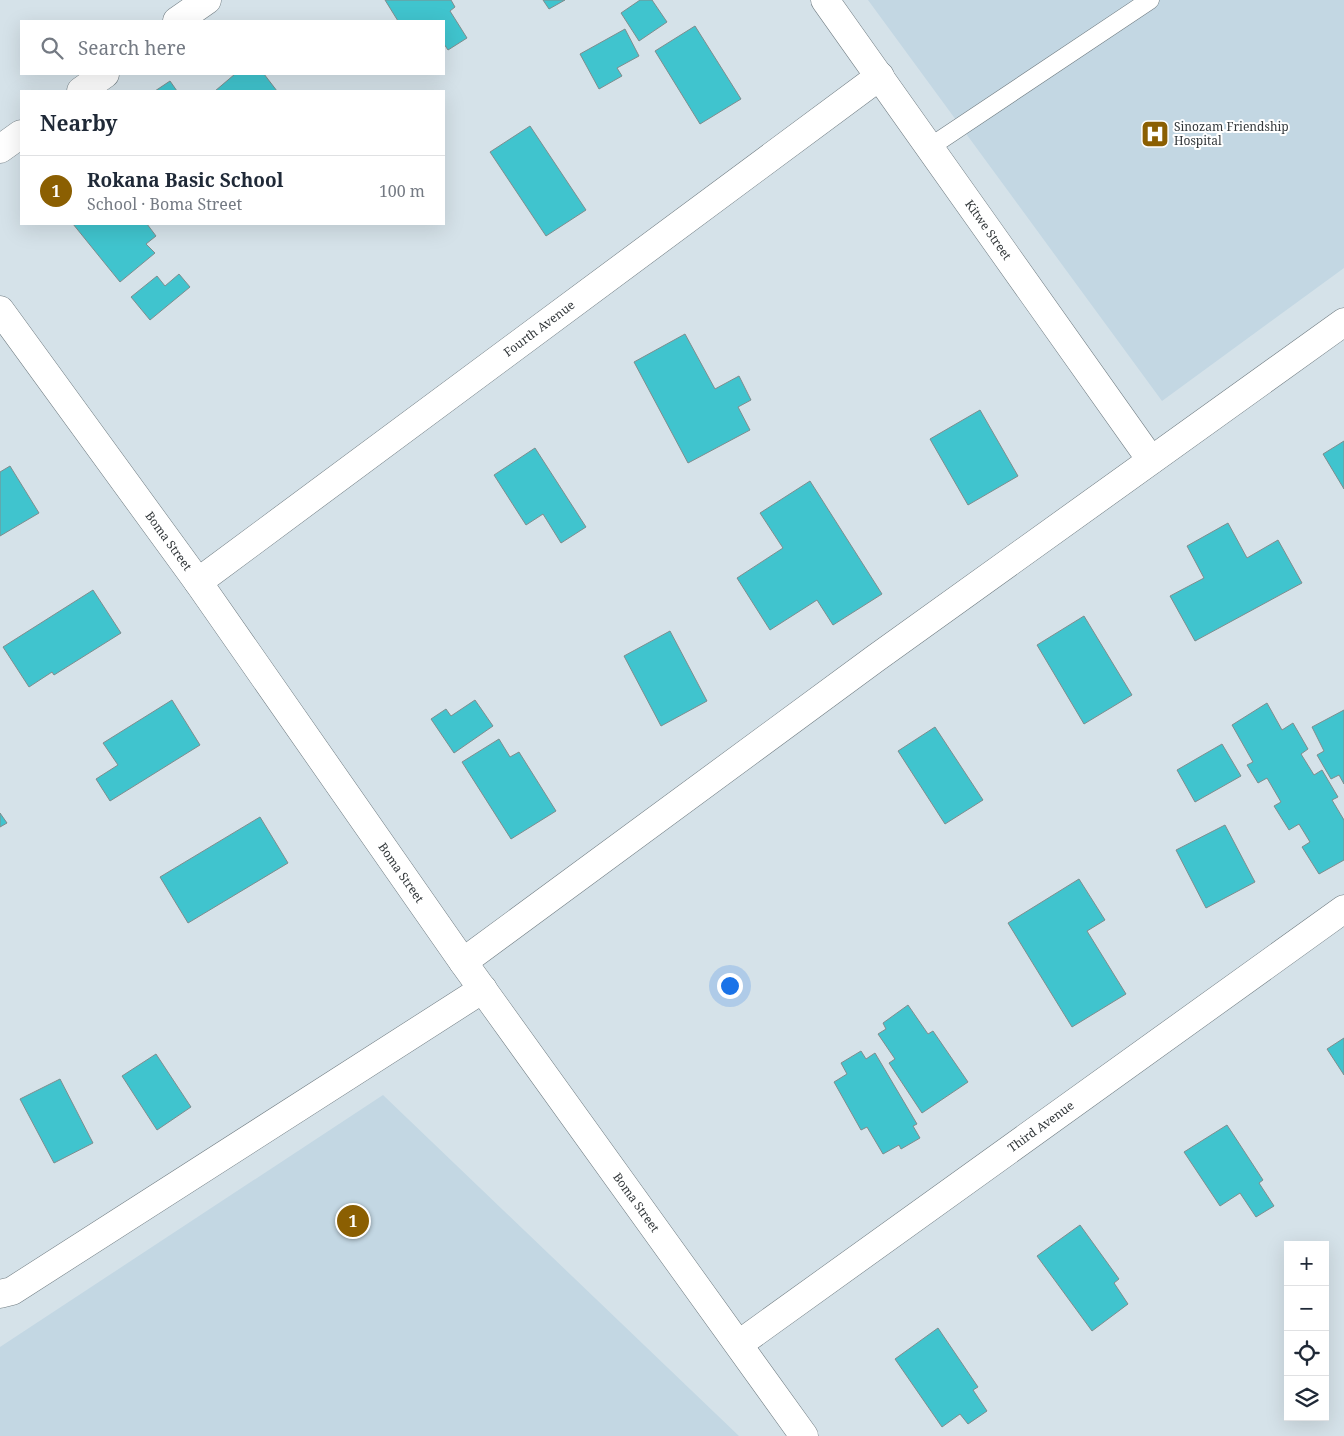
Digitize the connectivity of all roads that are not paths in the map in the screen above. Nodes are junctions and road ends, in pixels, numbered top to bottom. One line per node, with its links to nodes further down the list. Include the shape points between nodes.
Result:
1 (207, 0): 4 (street)
2 (825, 0): 6 (street, Kitwe Street)
3 (1150, 0): 9 (lane)
4 (178, 20)
5 (104, 75): 7 (street)
6 (880, 76): 9 (street, Kitwe Street); 14 (street, Fourth Avenue)
7 (81, 90)
8 (20, 135): 10 (street)
9 (930, 147): 13 (street, Kitwe Street)
10 (0, 149)
11 (0, 310): 14 (street, Boma Street)
12 (1344, 322): 13 (street)
13 (1151, 460): 16 (street)
14 (198, 582): 16 (street, Boma Street)
15 (1344, 909): 19 (street, Third Avenue)
16 (463, 962): 17 (street, Boma Street)
17 (483, 989): 18 (street, via 12,1291); 19 (street, Boma Street)
18 (0, 1294)
19 (738, 1344): 20 (street, Boma Street)
20 (804, 1436)

